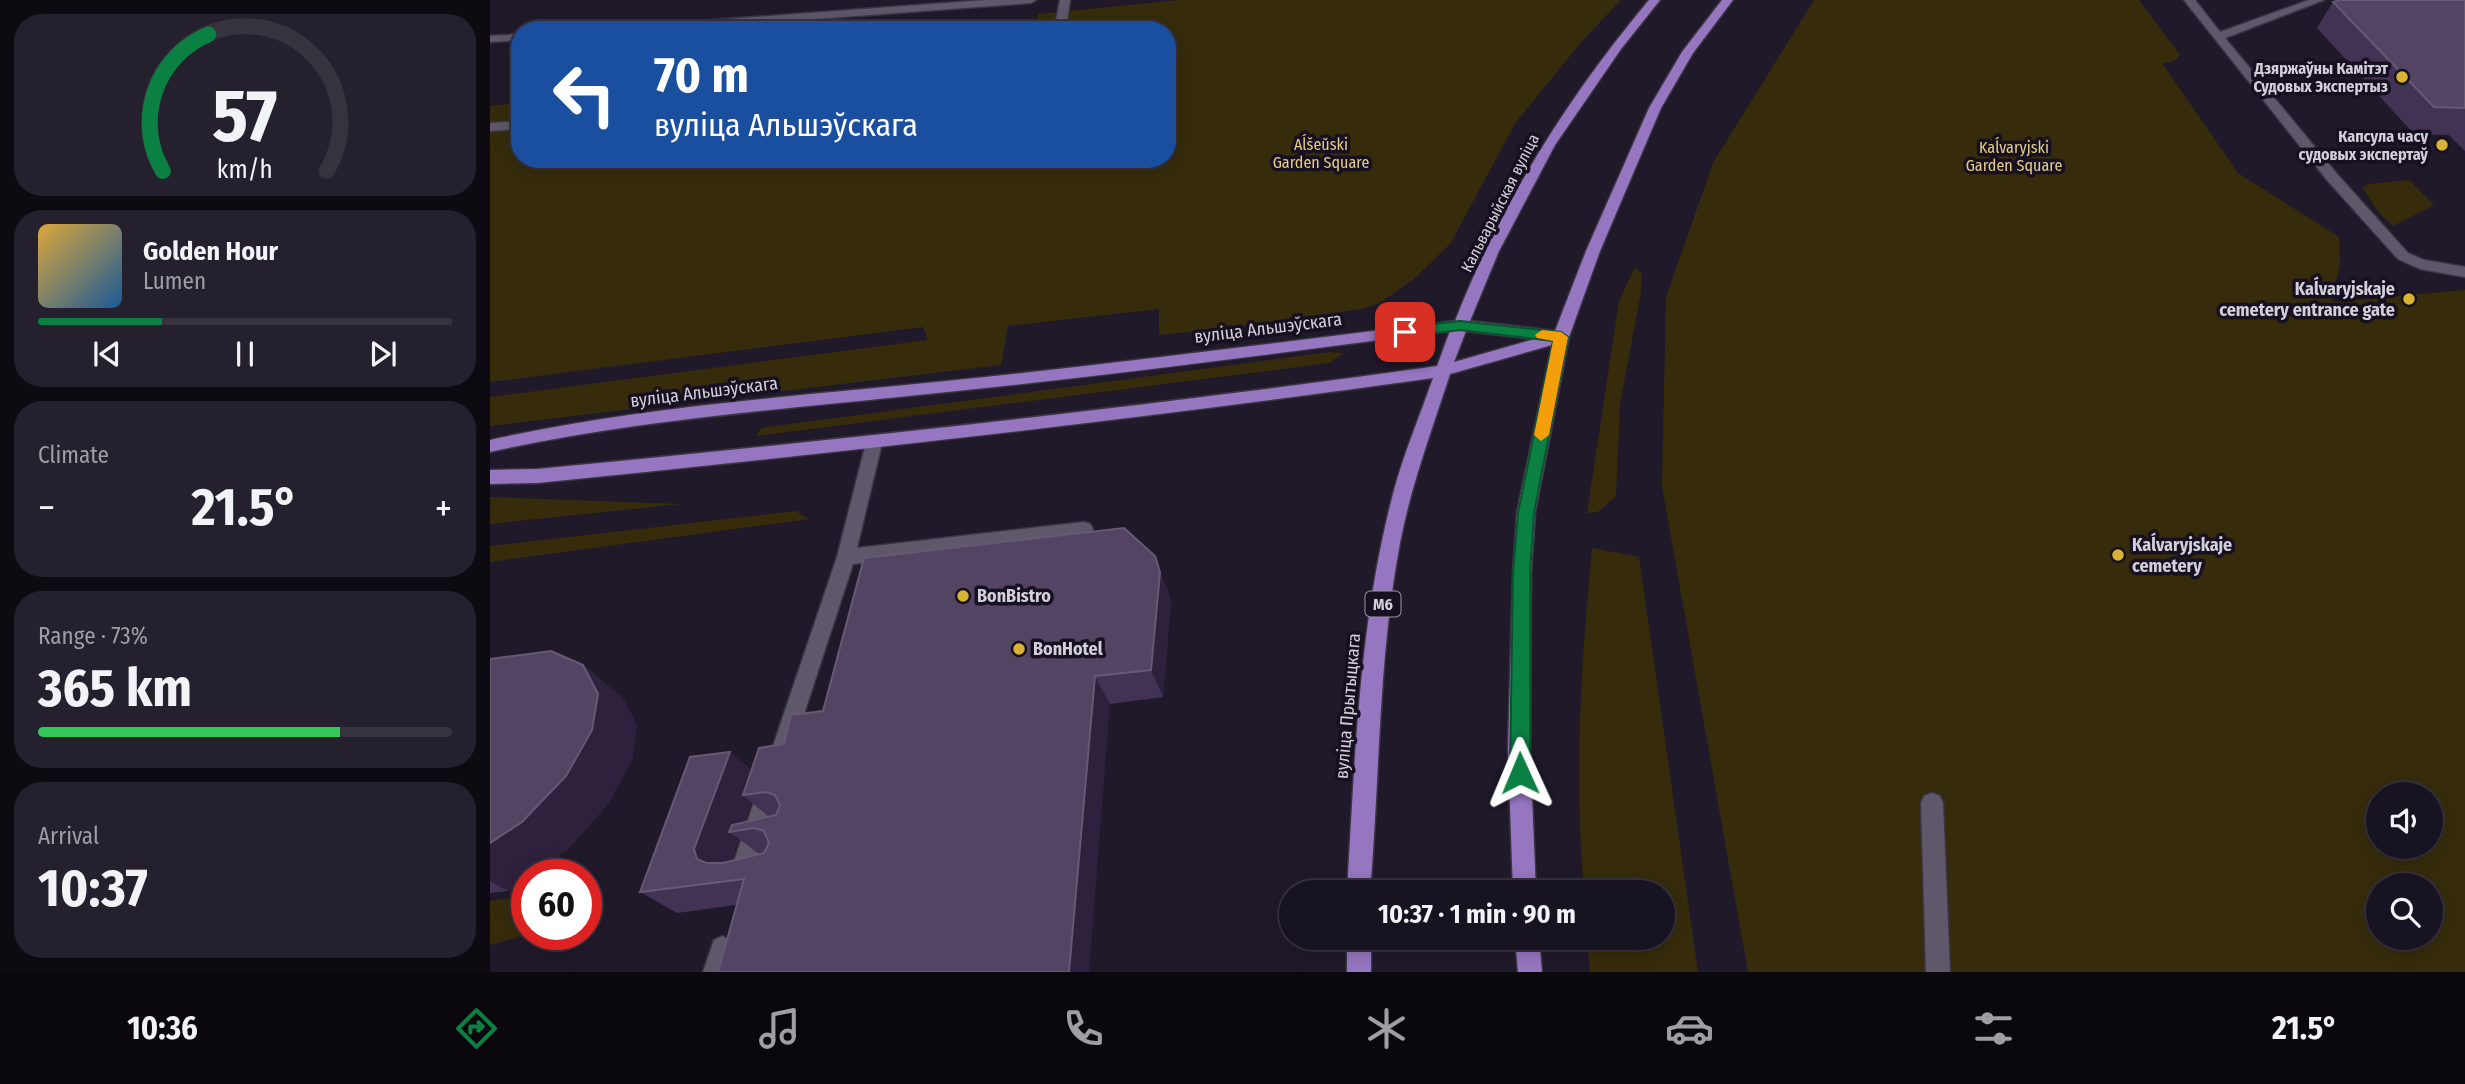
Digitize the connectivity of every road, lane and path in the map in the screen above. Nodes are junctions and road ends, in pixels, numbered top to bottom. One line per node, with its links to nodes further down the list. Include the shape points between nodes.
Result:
1 (1031, 0): 7 (street)
2 (1065, 0): 8 (street)
3 (1655, 0): 15 (main road, Кальварыйская вуліца / М6, via 1585,86 1538,162)
4 (1728, 0): 16 (main road, via 1688,52 1655,108)
5 (2189, 0): 9 (street)
6 (2319, 0): 9 (street)
7 (740, 21)
8 (1062, 21)
9 (2219, 36): 14 (street, via 2367,219 2403,256 2430,267)
10 (511, 38): 11 (street)
11 (490, 39)
12 (511, 126): 13 (street)
13 (490, 127)
14 (2465, 272)
15 (1460, 325): 16 (main road, вуліца Альшэўскага); 17 (main road, вуліца Прытыцкага / М6); 19 (main road, вуліца Альшэўскага, via 1061,375 701,412)
16 (1561, 337): 17 (main road); 26 (main road, via 1526,513 1519,749)
17 (1442, 371): 18 (main road); 25 (main road, вуліца Прытыцкага / М6, via 1402,494 1384,596 1369,701)
18 (874, 443): 20 (main road); 22 (street)
19 (490, 446)
20 (490, 477)
21 (1084, 529): 22 (street)
22 (846, 557): 24 (street, via 763,835 741,873)
23 (1932, 803): 33 (street)
24 (763, 869)
25 (1360, 880)
26 (1524, 880)
27 (722, 948): 30 (street)
28 (1359, 950): 31 (main road)
29 (1528, 950): 32 (main road)
30 (715, 972)
31 (1359, 972)
32 (1531, 972)
33 (1938, 972)

